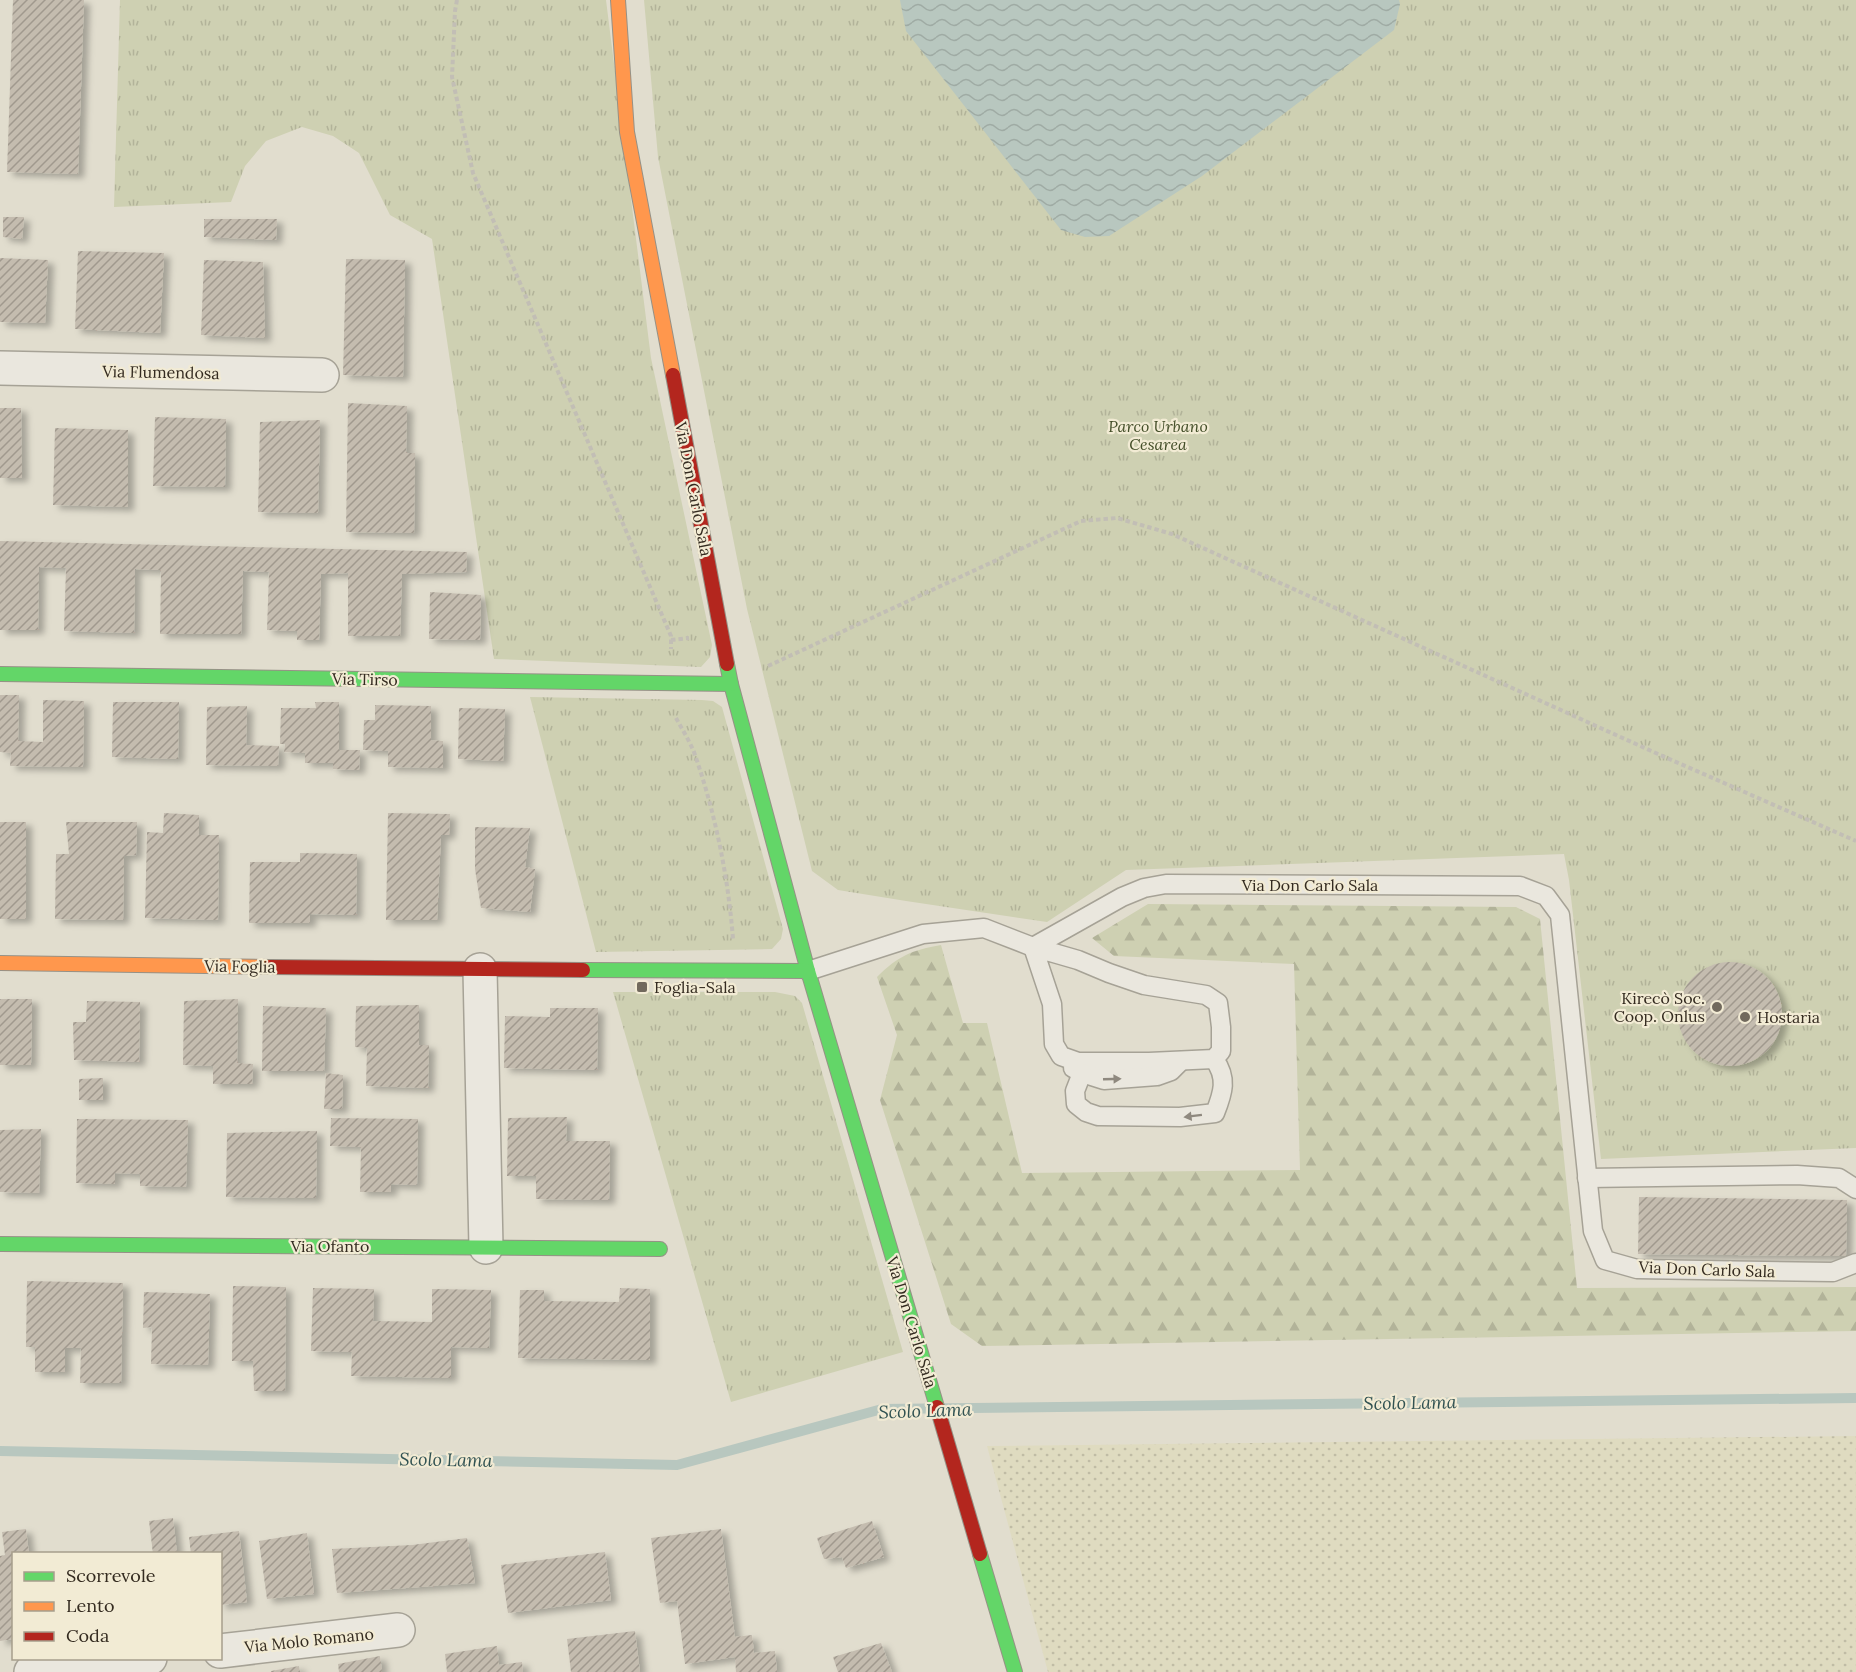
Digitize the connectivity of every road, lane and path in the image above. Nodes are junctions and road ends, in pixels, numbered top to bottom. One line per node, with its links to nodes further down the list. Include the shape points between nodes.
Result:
1 (457, 0): 7 (path, via 452,77 473,173 671,636)
2 (618, 0): 8 (street, Via Don Carlo Sala, via 627,132)
3 (0, 368): 4 (street, Via Flumendosa)
4 (322, 375)
5 (768, 666): 9 (path, via 1081,521 1118,518 1172,534)
6 (0, 674): 7 (street, Via Tirso)
7 (672, 684): 8 (street, Via Tirso); 11 (path, via 671,708 693,750 716,826 730,899)
8 (731, 684): 14 (street, Via Don Carlo Sala)
9 (1856, 841)
10 (1032, 947): 14 (lane, via 984,928 923,934); 15 (lane, via 1052,1004 1054,1044); 16 (lane, via 1144,985 1206,995 1218,1003 1221,1027 1221,1051); 19 (lane, Via Don Carlo Sala, via 1122,897 1166,884 1520,886 1545,896 1560,915)
11 (734, 950)
12 (0, 963): 13 (street, Via Foglia)
13 (480, 970): 14 (street, Via Foglia); 22 (street)
14 (808, 971): 29 (street, Via Don Carlo Sala)
15 (1061, 1056): 17 (lane, via 1078,1062); 18 (lane)
16 (1214, 1059): 17 (lane); 18 (lane, one-way to 18, via 1221,1068 1223,1092 1215,1113 1180,1117 1098,1116 1086,1112 1076,1104 1075,1091)
17 (1181, 1061): 18 (lane, one-way to 17, via 1104,1080 1157,1076 1171,1071)
18 (1082, 1073)
19 (1587, 1178): 20 (lane, via 1797,1175 1839,1178); 24 (lane, Via Don Carlo Sala, via 1593,1231 1605,1260 1637,1269 1833,1272)
20 (1856, 1189)
21 (0, 1244): 22 (street, Via Ofanto)
22 (486, 1247): 23 (street, Via Ofanto)
23 (660, 1249)
24 (1856, 1263)
25 (398, 1630): 26 (street, Via Molo Romano)
26 (222, 1651)
27 (141, 1660): 28 (street)
28 (31, 1672)
29 (1016, 1672)

